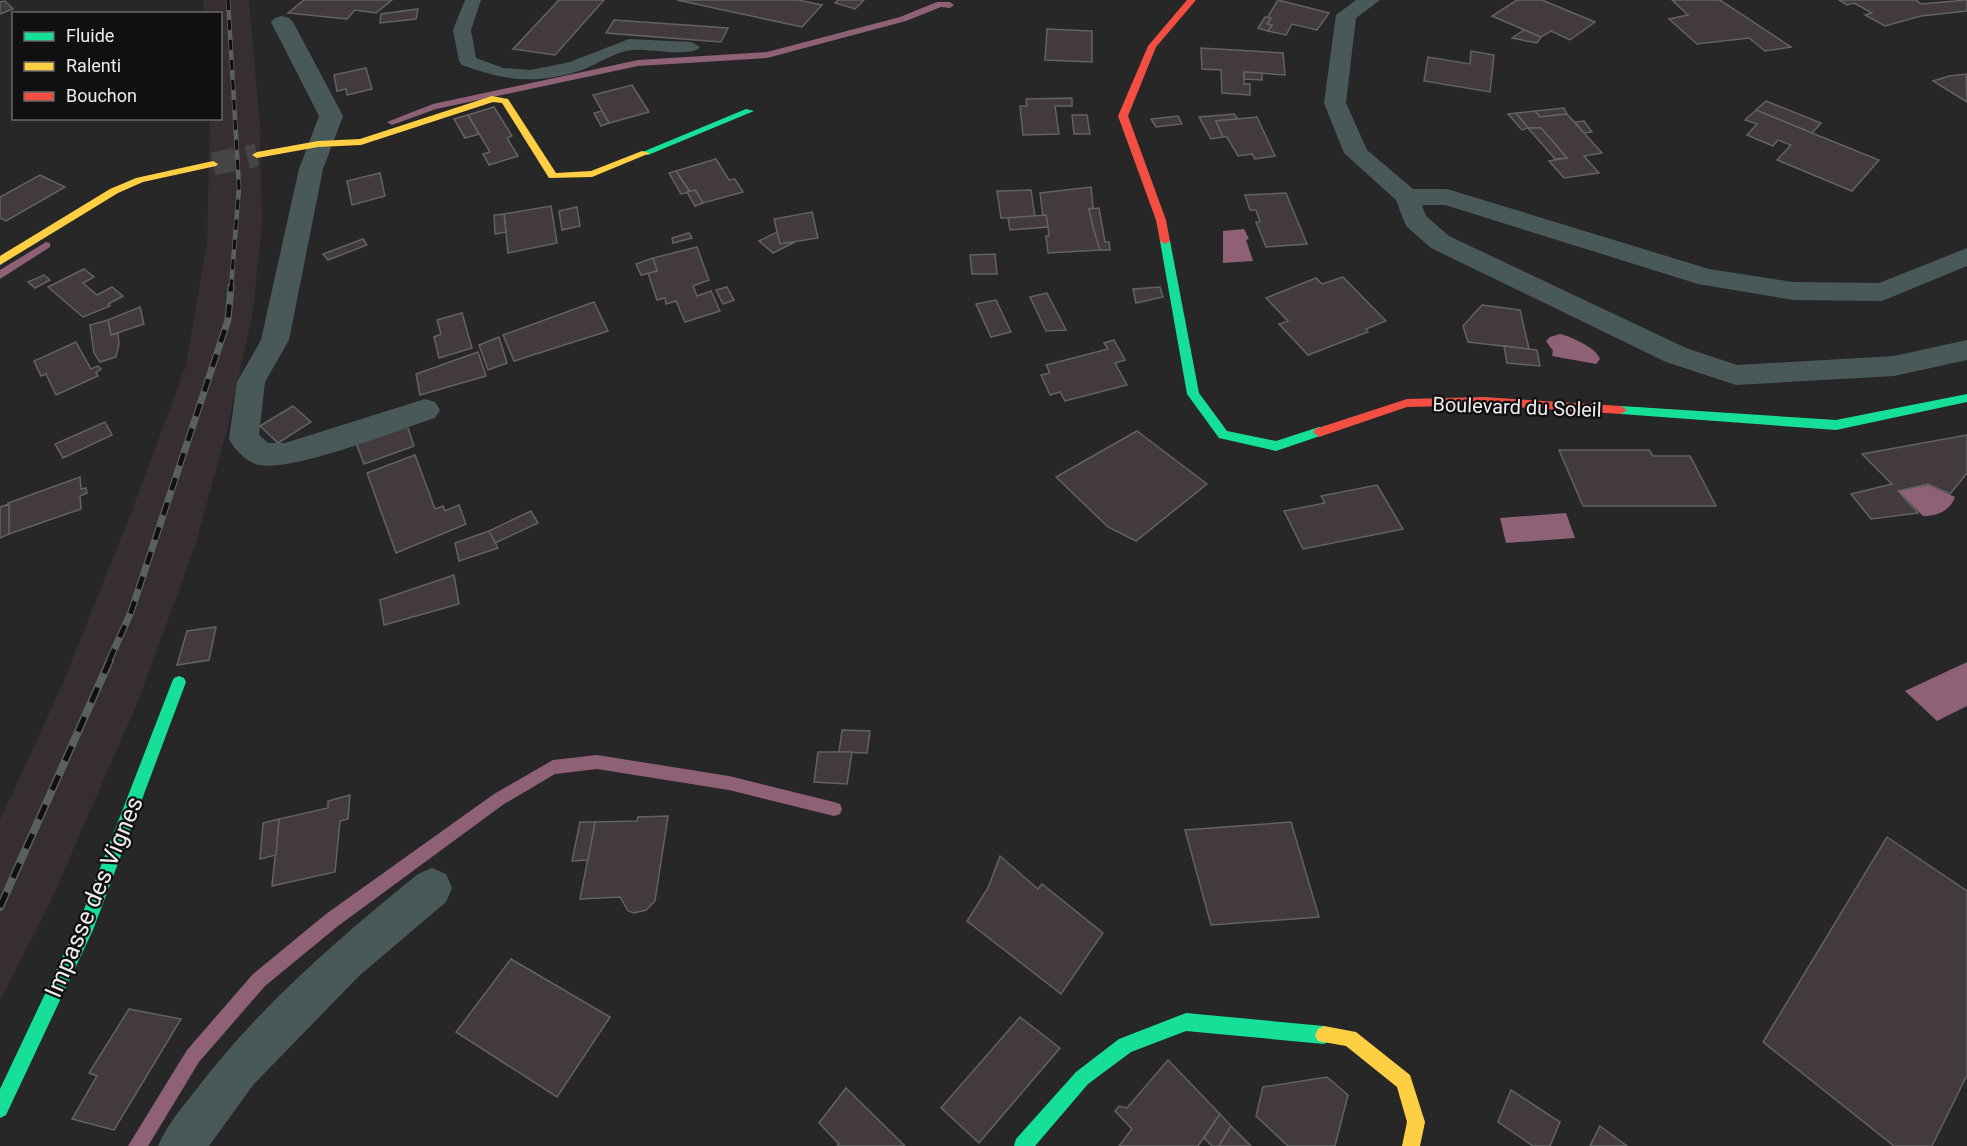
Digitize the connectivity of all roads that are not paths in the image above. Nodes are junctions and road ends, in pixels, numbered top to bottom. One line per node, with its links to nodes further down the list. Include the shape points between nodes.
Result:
1 (473, 0): 5 (lane, via 460,39 468,61 500,73 531,75 575,66 629,44)
2 (1192, 0): 14 (street, Boulevard du Soleil, via 1152,46 1123,116 1161,220 1192,394 1223,435 1276,446 1407,403 1483,401 1836,425)
3 (1370, 0): 10 (street, via 1346,15 1335,103 1356,153)
4 (282, 22): 7 (street, via 331,116)
5 (691, 47)
6 (749, 111): 7 (street, via 592,174 553,176 505,101 492,99 361,142)
7 (318, 144): 8 (street); 15 (street, via 275,340 250,382 243,439 261,454 285,455)
8 (257, 155)
9 (213, 164): 12 (street, via 140,180 114,191)
10 (1407, 197): 11 (street, via 1447,197 1707,278 1793,291 1882,292); 13 (street, via 1414,220 1440,242 1676,355 1736,375 1894,366)
11 (1967, 256)
12 (0, 261)
13 (1967, 350)
14 (1967, 398)
15 (425, 410)
16 (179, 682): 18 (street, Impasse des Vignes, via 87,924)
17 (432, 888): 19 (street, via 344,961 238,1070)
18 (0, 1109)
19 (180, 1146)
20 (1023, 1146): 21 (street, via 1082,1078 1125,1045 1186,1022 1350,1038 1404,1081 1416,1122)
21 (1411, 1146)

